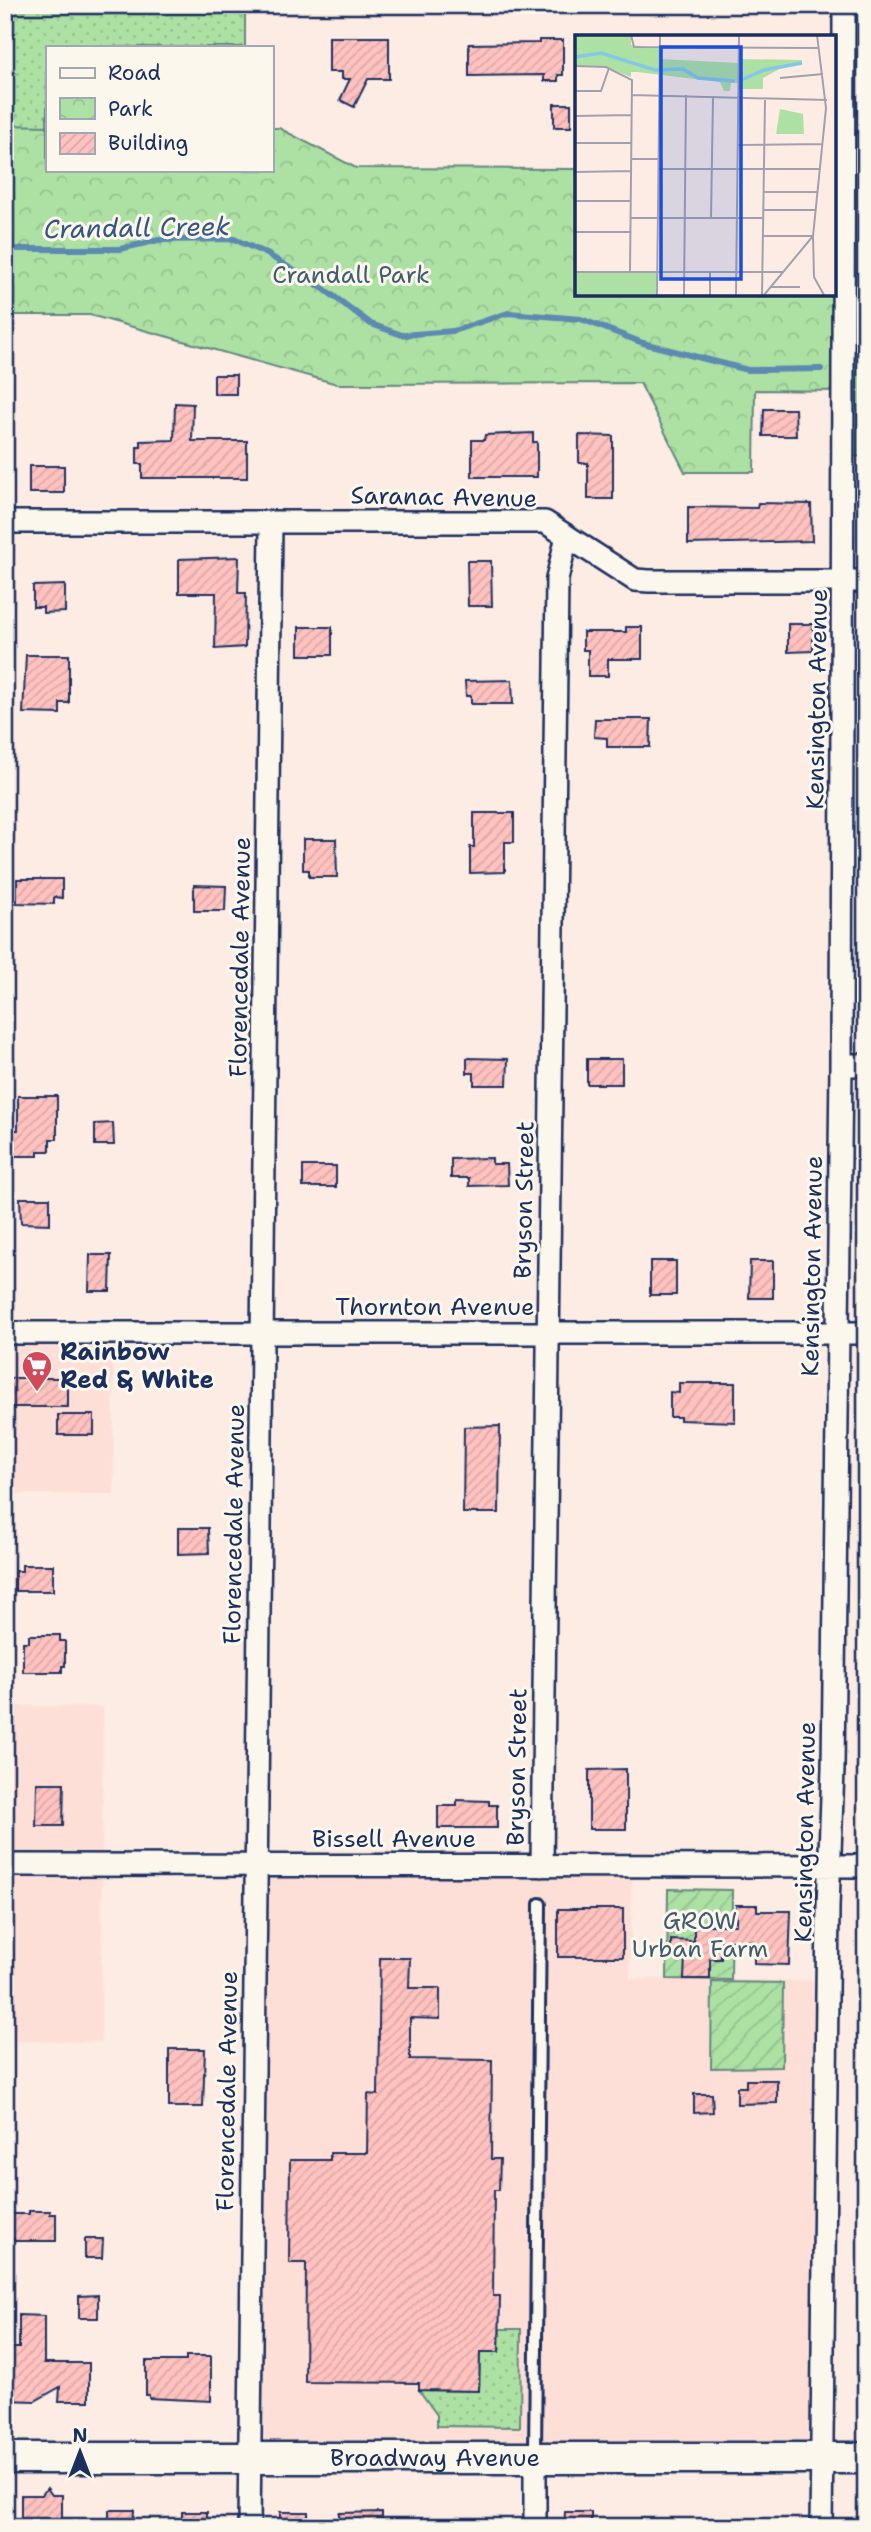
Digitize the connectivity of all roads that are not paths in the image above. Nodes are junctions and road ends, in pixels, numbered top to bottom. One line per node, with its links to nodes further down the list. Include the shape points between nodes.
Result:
1 (845, 5): 6 (street, Kensington Avenue)
2 (5, 522): 3 (street, Saranac Avenue)
3 (271, 522): 4 (street, Saranac Avenue, via 545,522); 10 (street, Florencedale Avenue)
4 (567, 536): 6 (street, Saranac Avenue, via 635,580); 11 (street, Bryson Street, via 557,579)
5 (866, 581): 6 (street, Saranac Avenue)
6 (844, 582): 7 (street, Kensington Avenue)
7 (841, 1065): 8 (street); 12 (street, Kensington Avenue)
8 (866, 1065)
9 (5, 1333): 10 (street, Thornton Avenue)
10 (263, 1333): 11 (street, Thornton Avenue); 15 (street, Florencedale Avenue)
11 (548, 1333): 12 (street, Thornton Avenue); 16 (street, Bryson Street)
12 (838, 1333): 13 (street, Thornton Avenue); 17 (street, Kensington Avenue)
13 (866, 1333)
14 (5, 1865): 15 (street, Bissell Avenue)
15 (256, 1865): 16 (street, Bissell Avenue); 21 (street, Florencedale Avenue)
16 (542, 1866): 17 (street, Bissell Avenue)
17 (831, 1866): 18 (street, Bissell Avenue); 23 (street, Kensington Avenue)
18 (866, 1866)
19 (540, 1904): 22 (lane)
20 (5, 2458): 21 (street, Broadway Avenue)
21 (249, 2458): 22 (street, Broadway Avenue); 25 (street, Florencedale Avenue)
22 (535, 2458): 23 (street, Broadway Avenue); 26 (street)
23 (821, 2458): 24 (street, Broadway Avenue); 27 (street, Kensington Avenue)
24 (866, 2458)
25 (249, 2527)
26 (534, 2527)
27 (821, 2527)

